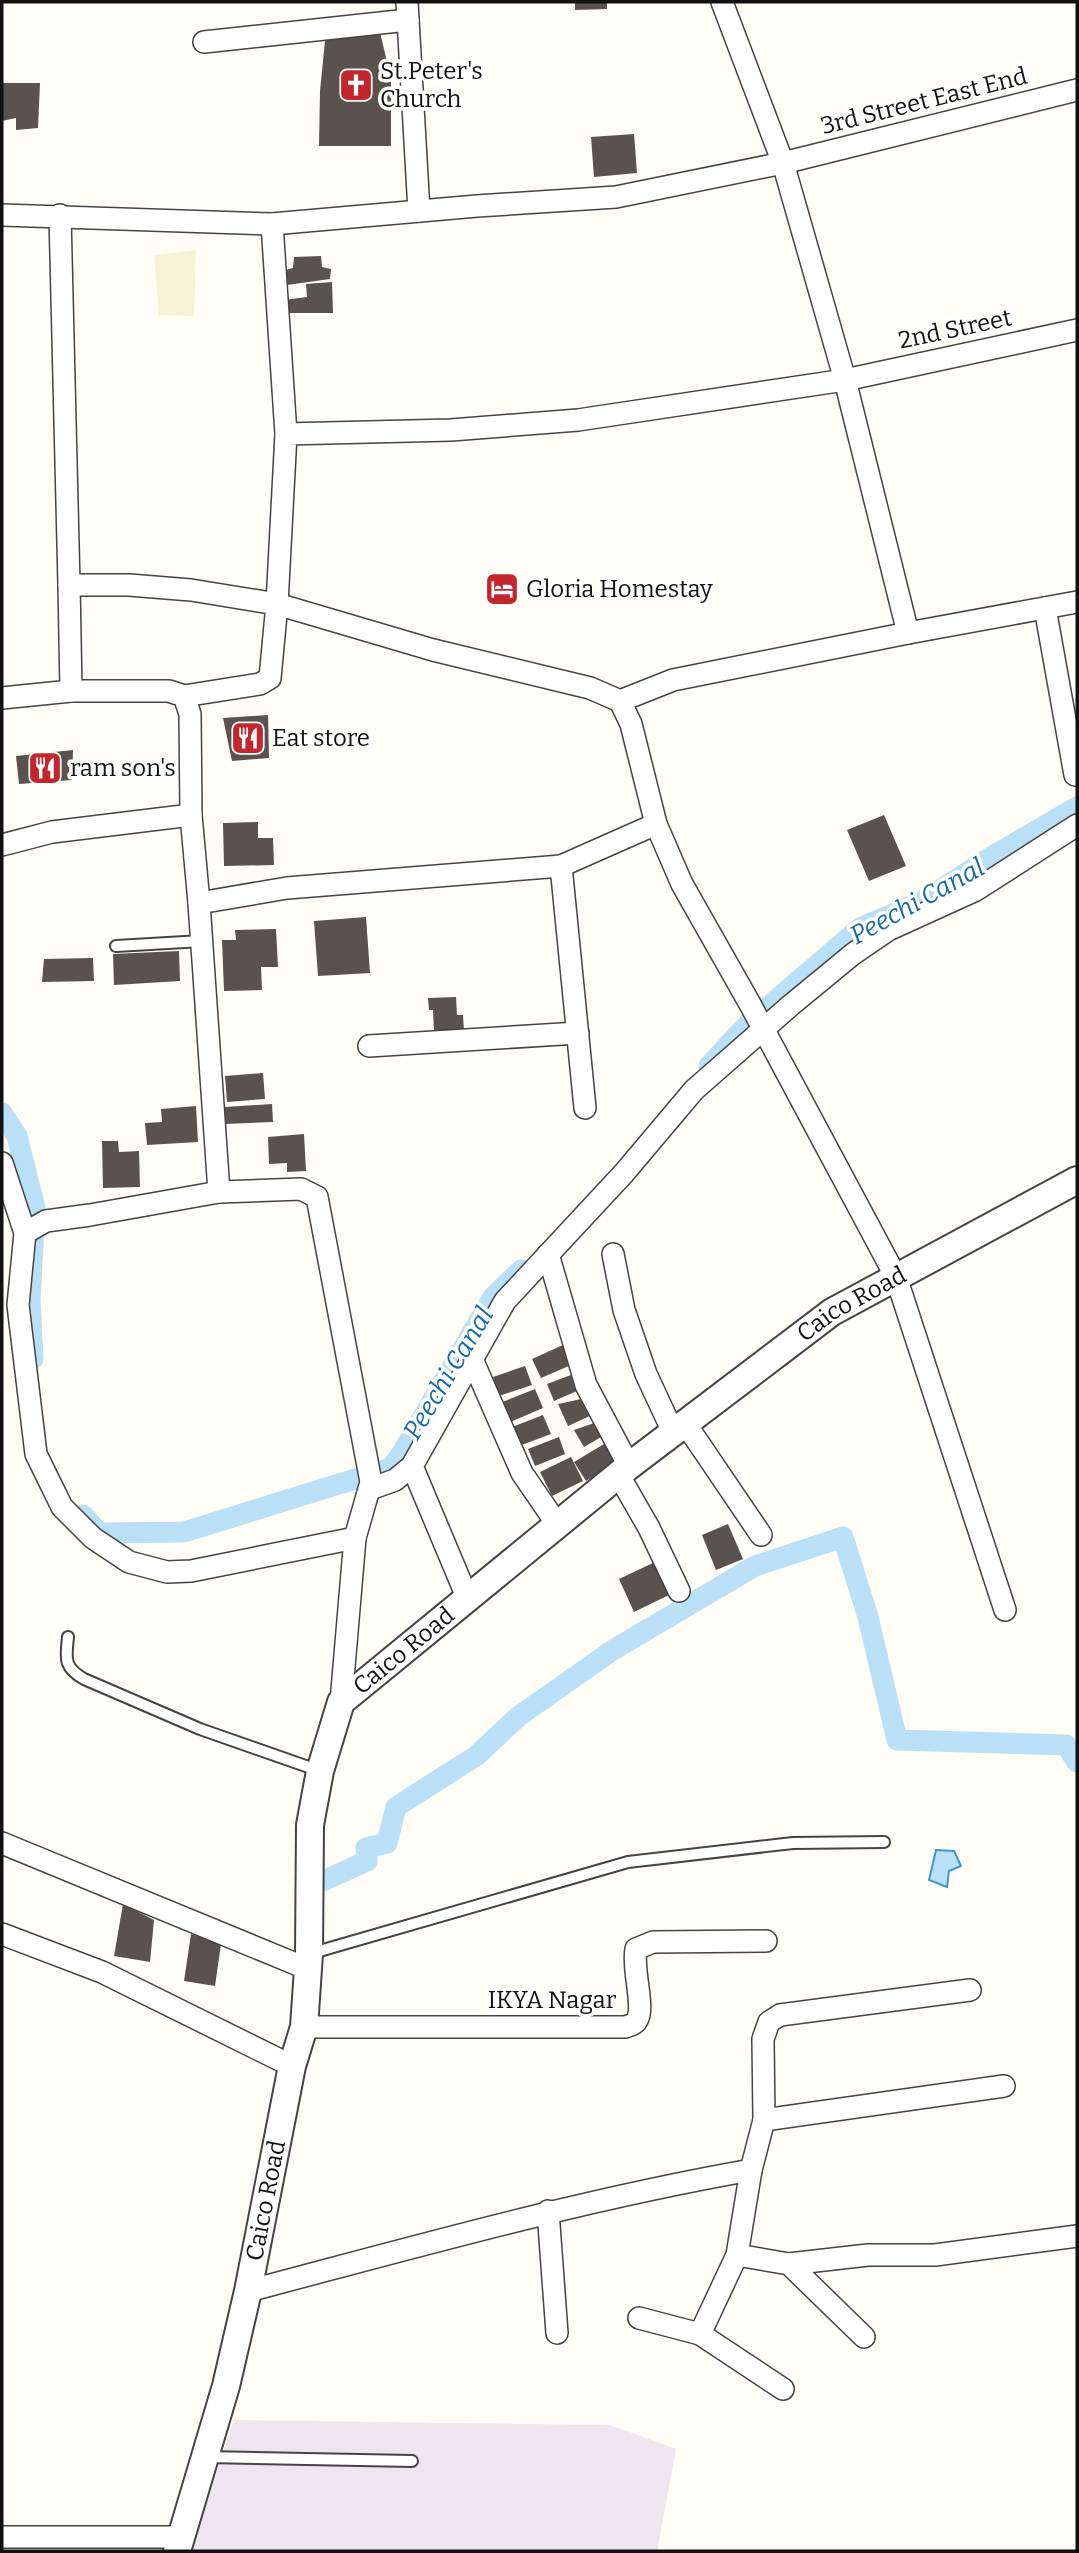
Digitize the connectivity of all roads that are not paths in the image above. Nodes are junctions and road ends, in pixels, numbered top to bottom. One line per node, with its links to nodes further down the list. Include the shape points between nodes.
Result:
1 (722, 2): 5 (street)
2 (408, 11): 3 (street); 6 (street)
3 (204, 42)
4 (1077, 90): 5 (street, 3rd Street East End)
5 (783, 163): 6 (street, 3rd Street East End, via 616,197); 11 (street)
6 (419, 211): 9 (street, 3rd Street East End)
7 (2, 215): 8 (street, 3rd Street East End)
8 (61, 215): 9 (street, 3rd Street East End); 13 (street)
9 (272, 224): 12 (street)
10 (1077, 330): 11 (street, 2nd Street)
11 (845, 380): 12 (street, 2nd Street, via 578,421); 17 (street)
12 (286, 434): 15 (street)
13 (69, 585): 15 (street, via 191,590); 18 (street)
14 (1077, 602): 16 (street)
15 (277, 604): 19 (street, via 270,678 260,684); 21 (street, via 433,650 590,688)
16 (1045, 608): 17 (street); 22 (street)
17 (908, 633): 21 (street, via 673,680)
18 (71, 691): 19 (street, via 169,691); 20 (street)
19 (184, 696): 23 (street, via 190,714)
20 (2, 698)
21 (620, 701): 24 (street, via 631,724)
22 (1075, 775)
23 (191, 815): 26 (street, via 52,832); 28 (street)
24 (656, 824): 27 (street); 31 (street, via 682,884)
25 (1077, 825): 31 (street, via 976,890 887,930)
26 (2, 845)
27 (561, 866): 28 (street, via 287,888); 32 (street)
28 (200, 903): 29 (street)
29 (202, 941): 30 (lane); 37 (street)
30 (116, 946)
31 (757, 1019): 39 (street); 41 (street)
32 (578, 1033): 33 (street); 34 (street)
33 (369, 1046)
34 (586, 1108)
35 (2, 1163): 38 (street)
36 (1077, 1180): 41 (street, Caico Road)
37 (219, 1192): 38 (street, via 46,1221); 46 (street, via 301,1189 317,1198)
38 (25, 1233): 49 (street, via 18,1305 36,1454 62,1507 93,1538 129,1562 167,1572 191,1572)
39 (548, 1254): 42 (street, via 505,1301); 45 (street, via 586,1385)
40 (613, 1254): 43 (street, via 624,1310 646,1374)
41 (896, 1277): 43 (street, Caico Road, via 832,1312); 52 (street)
42 (472, 1359): 44 (street); 47 (street, via 522,1473)
43 (679, 1428): 45 (street, Caico Road); 48 (street)
44 (412, 1466): 46 (street, via 394,1480); 51 (street)
45 (623, 1470): 47 (street, Caico Road); 50 (street)
46 (370, 1486): 49 (street)
47 (557, 1524): 51 (street, Caico Road)
48 (761, 1535)
49 (355, 1538): 54 (street)
50 (679, 1591)
51 (467, 1597): 54 (street, Caico Road)
52 (1005, 1610)
53 (68, 1637): 55 (lane, via 68,1665 83,1679 200,1729)
54 (341, 1702): 55 (street, Caico Road)
55 (320, 1771): 60 (street, Caico Road, via 310,1825)
56 (884, 1842): 60 (lane, via 793,1843 628,1862)
57 (2, 1843): 60 (street)
58 (2, 1934): 63 (street, via 102,1972)
59 (766, 1941): 62 (street, IKYA Nagar, via 641,1945 633,1961 638,2020 625,2027)
60 (308, 1961): 62 (street, Caico Road)
61 (970, 1990): 65 (street, via 780,2015 769,2022 763,2039)
62 (304, 2027): 63 (street, Caico Road)
63 (292, 2066): 71 (street, Caico Road)
64 (1004, 2086): 65 (street)
65 (764, 2120): 66 (street)
66 (751, 2170): 67 (street); 69 (street)
67 (548, 2211): 71 (street); 73 (street)
68 (1077, 2236): 70 (street, via 935,2255 868,2255)
69 (737, 2255): 70 (street); 74 (street)
70 (789, 2264): 75 (street)
71 (248, 2291): 77 (street, Caico Road)
72 (639, 2318): 74 (street)
73 (557, 2333)
74 (701, 2334): 76 (street)
75 (864, 2337)
76 (783, 2389)
77 (205, 2457): 78 (lane); 80 (street, Caico Road)
78 (412, 2461)
79 (2, 2537): 80 (street)
80 (179, 2544)

